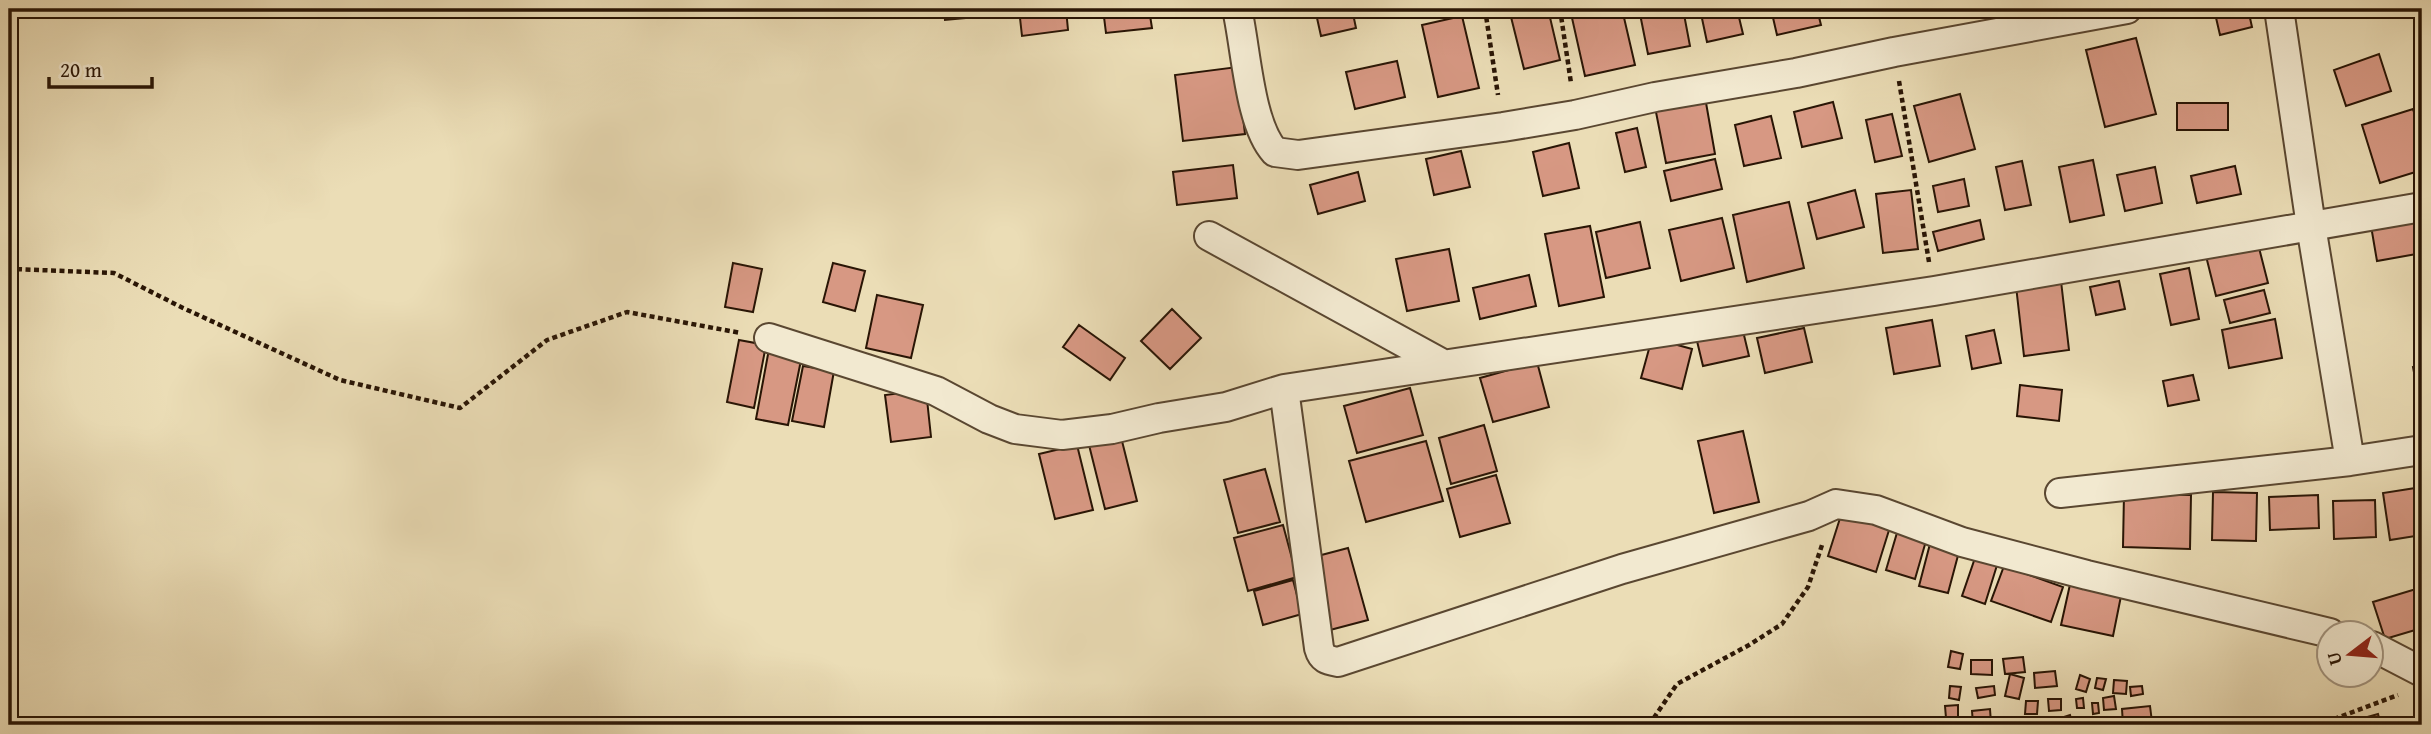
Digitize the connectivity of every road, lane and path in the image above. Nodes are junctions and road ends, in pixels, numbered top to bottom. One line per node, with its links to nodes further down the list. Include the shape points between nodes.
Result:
1 (1237, 9): 8 (street, via 1256,111 1275,152 1298,155)
2 (1485, 9): 8 (path)
3 (1560, 9): 7 (path)
4 (2127, 9): 6 (street)
5 (2279, 9): 10 (street)
6 (1894, 52): 7 (street); 13 (path)
7 (1575, 115): 8 (street)
8 (1503, 127)
9 (2422, 207): 10 (street)
10 (2311, 226): 13 (street); 18 (street)
11 (1209, 236): 15 (street)
12 (9, 271): 14 (path, via 114,273 340,380 460,408 547,340 627,312)
13 (1934, 291): 15 (street)
14 (769, 338): 16 (street, via 936,391 1015,429 1062,435 1226,407)
15 (1443, 364): 16 (street)
16 (1284, 389): 20 (street, via 1319,648 1326,660 1338,662)
17 (2422, 450): 18 (street)
18 (2350, 461): 19 (street)
19 (2060, 493)
20 (1836, 504): 21 (street, via 1876,510 1962,542 2074,572); 24 (path, via 1808,587 1782,624 1677,684)
21 (2316, 630)
22 (2386, 658): 23 (street)
23 (2416, 682): 25 (path)
24 (1649, 725)
25 (2318, 725)

